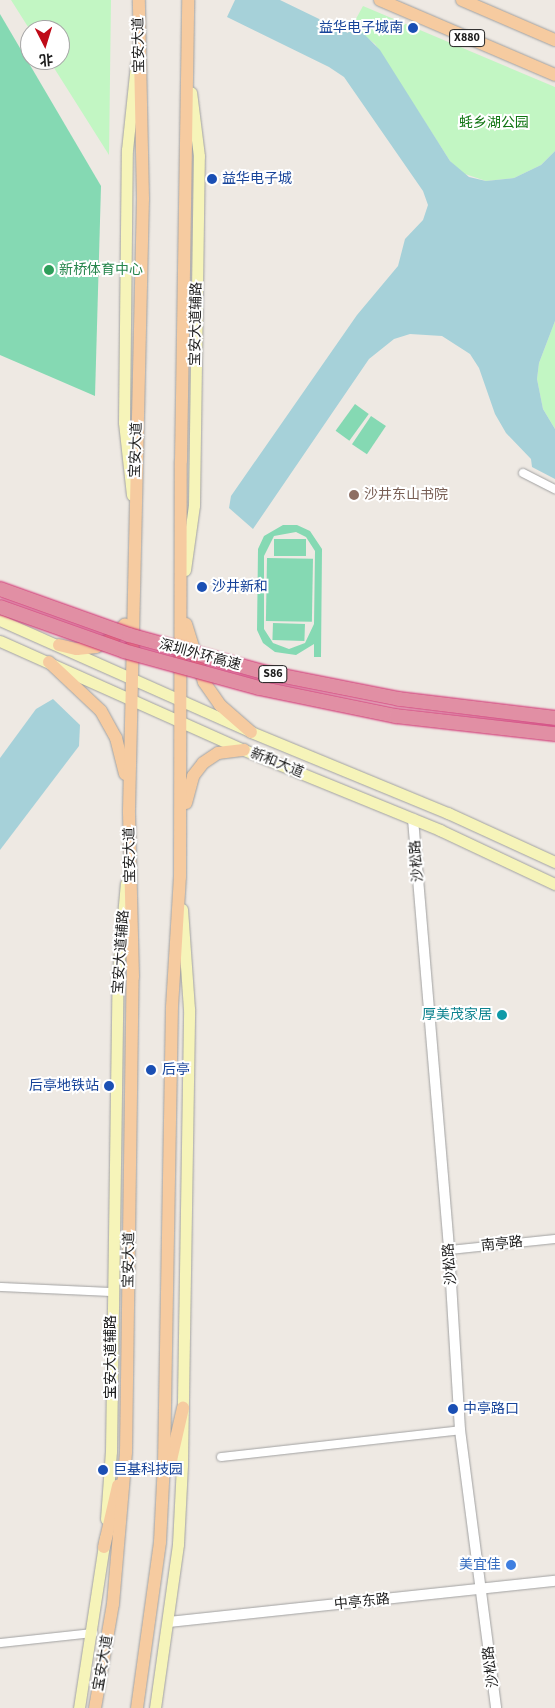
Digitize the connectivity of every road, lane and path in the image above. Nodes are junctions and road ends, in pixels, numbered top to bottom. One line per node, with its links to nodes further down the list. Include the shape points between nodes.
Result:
1 (139, 0): 10 (main road, 宝安大道, via 143,199)
2 (380, 0): 6 (main road, X880)
3 (462, 0): 5 (main road, X880)
4 (189, 3): 12 (main road, via 181,461)
5 (555, 40)
6 (555, 75)
7 (523, 474): 8 (street)
8 (555, 489)
9 (0, 589): 20 (highway, 深圳外环高速 / S86, bridge, via 129,635 263,672 399,699)
10 (132, 606): 15 (main road, via 120,631 105,643 87,649); 17 (main road, 宝安大道)
11 (0, 607): 23 (highway, 深圳外环高速 / S86, bridge, via 124,651 268,690 405,717)
12 (182, 607): 19 (main road); 22 (main road, via 204,682 220,705)
13 (0, 620): 15 (main road, 新和大道)
14 (0, 640): 16 (main road, 新和大道)
15 (58, 645): 17 (main road, 新和大道)
16 (49, 662): 18 (main road, 新和大道); 25 (main road, via 90,698 110,725 120,751)
17 (132, 678): 18 (main road, 宝安大道); 19 (main road, 新和大道)
18 (132, 699): 21 (main road, 新和大道); 25 (main road, 宝安大道)
19 (180, 700): 21 (main road); 22 (main road, 新和大道)
20 (555, 718)
21 (180, 721): 24 (main road, 新和大道); 27 (main road)
22 (251, 732): 29 (main road, 新和大道, via 448,812)
23 (555, 734)
24 (244, 750): 26 (main road, 新和大道); 27 (main road, via 218,753 197,769 190,784)
25 (129, 810): 28 (main road, 宝安大道)
26 (413, 819): 31 (main road, 新和大道); 33 (street, 沙松路)
27 (180, 832): 30 (main road)
28 (129, 854): 35 (main road, 宝安大道辅路, via 118,972); 38 (main road, 宝安大道, via 133,977)
29 (555, 862)
30 (180, 878): 36 (main road, via 189,1009); 40 (main road, via 172,1008)
31 (555, 884)
32 (555, 1238): 33 (street, 南亭路)
33 (450, 1250): 37 (street, 沙松路)
34 (0, 1287): 35 (street)
35 (112, 1292): 41 (main road, 宝安大道辅路, via 111,1451)
36 (183, 1408): 40 (main road); 44 (main road, via 178,1544)
37 (460, 1430): 39 (street); 43 (street, 沙松路)
38 (126, 1452): 41 (main road); 48 (main road, 宝安大道, via 113,1604)
39 (221, 1457)
40 (162, 1501): 49 (main road, via 151,1620)
41 (104, 1547): 45 (main road, 宝安大道辅路)
42 (555, 1581): 43 (street, 中亭东路)
43 (482, 1590): 44 (street, 中亭东路); 51 (street, 沙松路)
44 (169, 1622): 50 (main road)
45 (92, 1633): 46 (street); 47 (main road, 宝安大道辅路)
46 (0, 1643)
47 (79, 1708)
48 (95, 1708)
49 (137, 1708)
50 (155, 1708)
51 (496, 1708)

